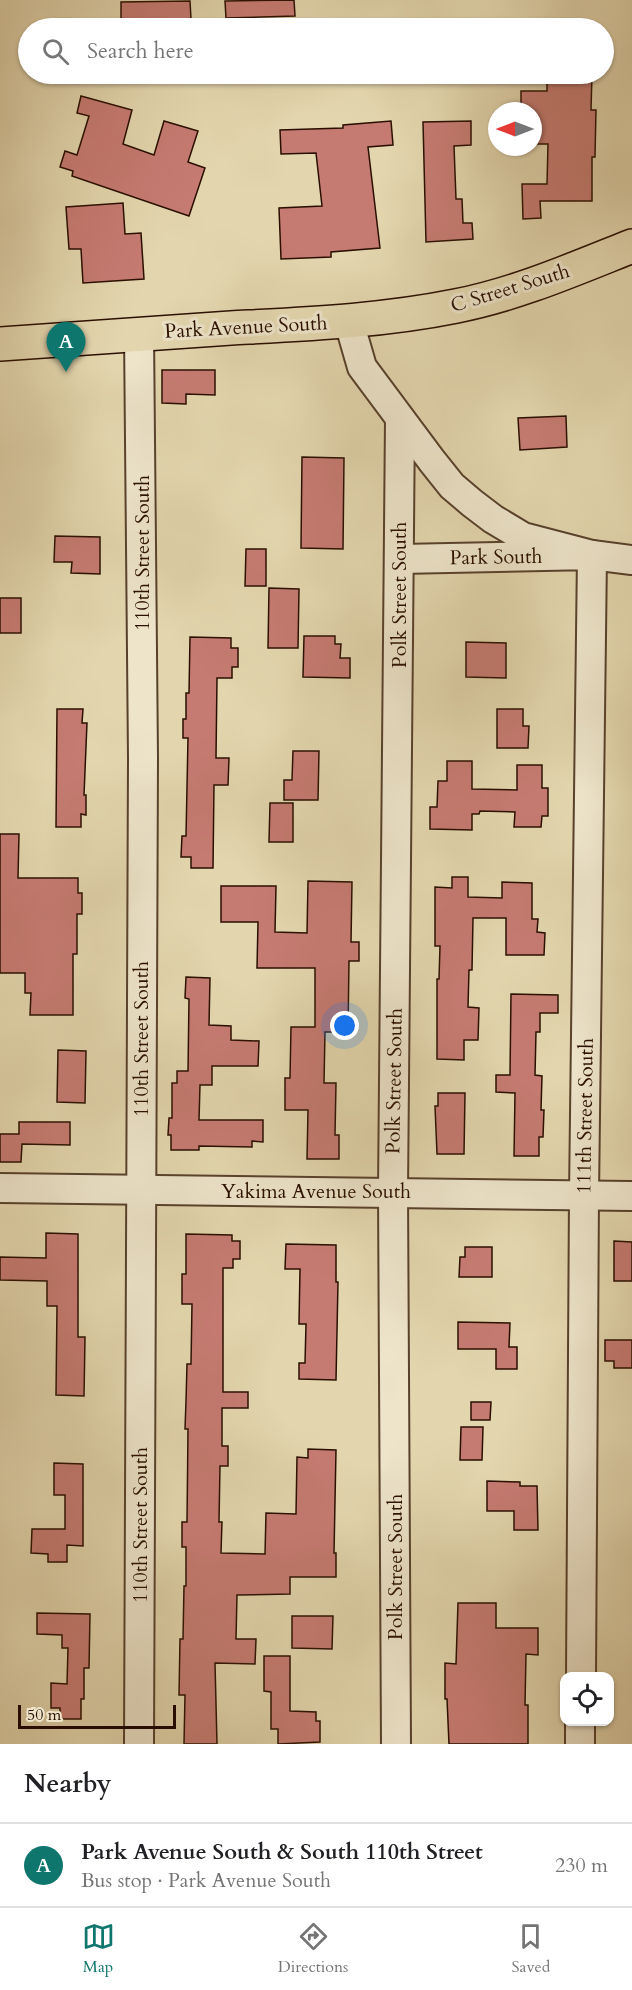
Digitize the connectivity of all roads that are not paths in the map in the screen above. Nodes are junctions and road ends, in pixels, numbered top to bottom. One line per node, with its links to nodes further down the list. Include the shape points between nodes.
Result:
1 (632, 246): 2 (main road, C Street South, via 489,298)
2 (349, 321): 3 (main road, Park Avenue South); 5 (street, Park Avenue South, via 362,367)
3 (139, 333): 4 (main road, Park Avenue South); 10 (street, 110th Street South, via 143,758)
4 (0, 344)
5 (400, 419): 6 (street, Park Avenue South, via 452,486 494,519 523,537); 7 (street, Polk Street South)
6 (592, 555): 7 (street, Park South); 8 (street, Park Avenue South); 12 (street, 111th Street South)
7 (400, 559): 11 (street, Polk Street South)
8 (632, 560)
9 (0, 1188): 10 (street, Yakima Avenue South)
10 (140, 1190): 11 (street, Yakima Avenue South); 16 (street, 110th Street South)
11 (393, 1191): 12 (street, Yakima Avenue South); 17 (street, Polk Street South)
12 (584, 1195): 13 (street, Yakima Avenue South); 14 (street, 111th Street South)
13 (632, 1196)
14 (581, 1672)
15 (580, 1726): 18 (street)
16 (139, 1744)
17 (396, 1744)
18 (580, 1744)

